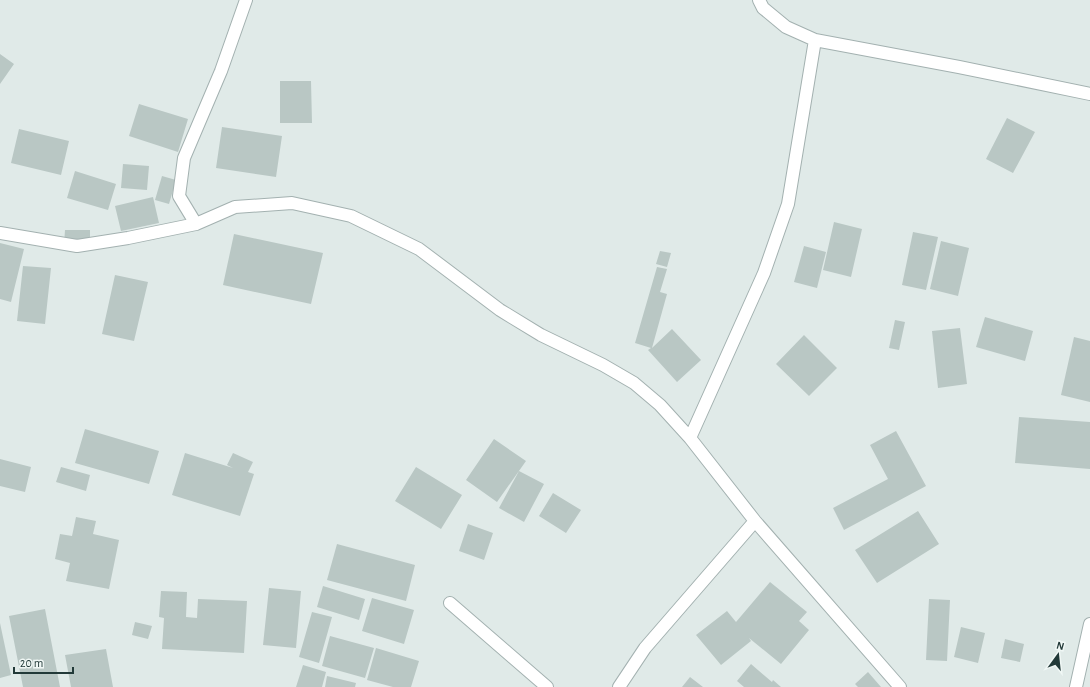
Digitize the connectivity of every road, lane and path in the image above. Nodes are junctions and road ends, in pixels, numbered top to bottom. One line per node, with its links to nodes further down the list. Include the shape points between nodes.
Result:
1 (246, 0): 5 (street, via 221,71 184,158 179,196)
2 (759, 0): 3 (street, via 763,8 786,27)
3 (815, 40): 4 (street); 7 (street, via 788,204 764,273)
4 (1090, 94)
5 (196, 224): 6 (street, via 77,246); 7 (street, via 235,207 292,203 351,216 419,249 500,310 634,383 660,404)
6 (0, 233)
7 (690, 438): 8 (street)
8 (755, 522): 12 (street, via 645,648); 13 (street)
9 (450, 603): 11 (street)
10 (1090, 624): 14 (street)
11 (547, 687)
12 (619, 687)
13 (900, 687)
14 (1076, 687)

